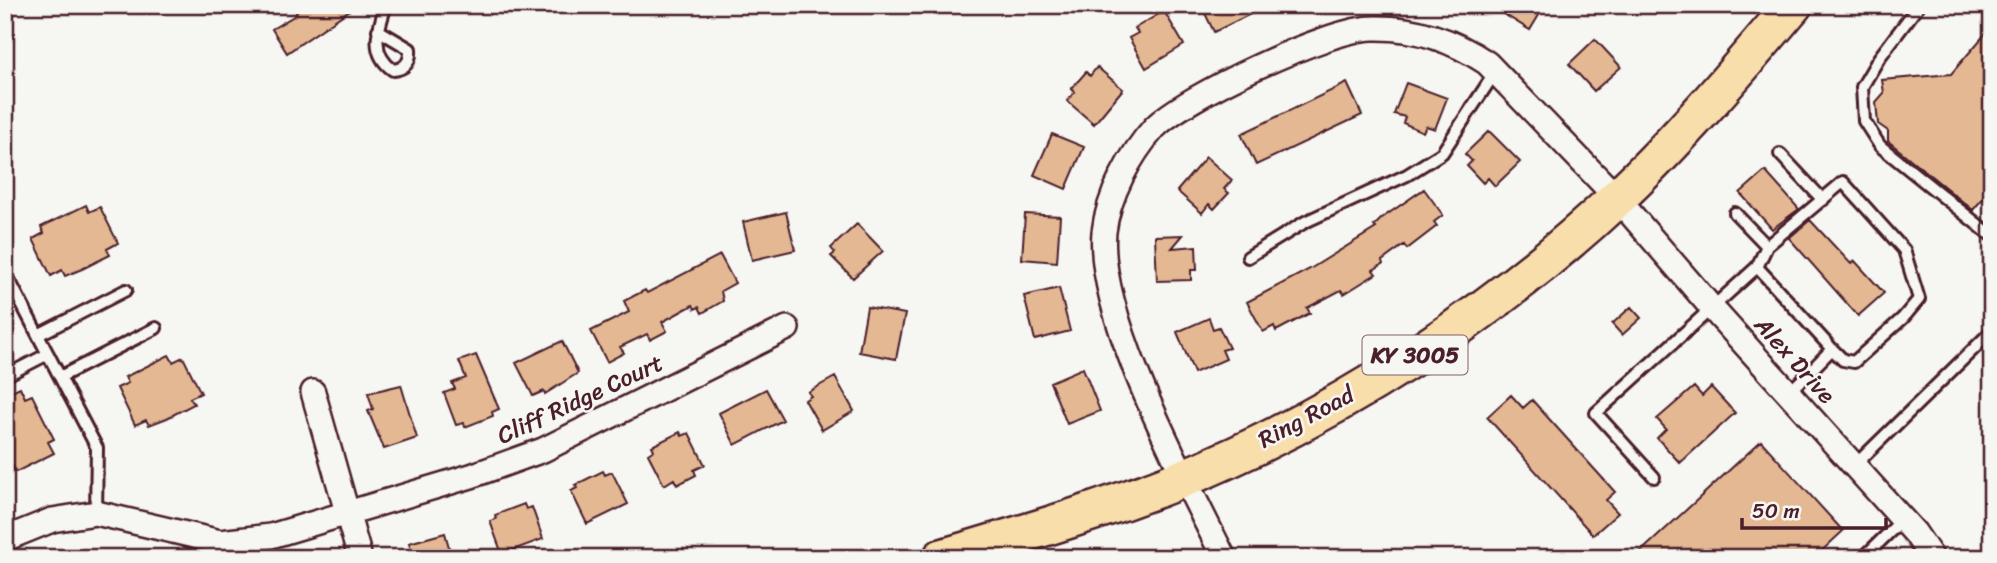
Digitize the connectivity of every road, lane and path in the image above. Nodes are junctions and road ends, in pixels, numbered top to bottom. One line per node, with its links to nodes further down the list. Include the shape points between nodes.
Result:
1 (386, 5): 4 (lane)
2 (1793, 5): 7 (main road, Ring Road / KY 3005, via 1714,98)
3 (1919, 5): 10 (lane, via 1862,87 1864,121 1880,146)
4 (378, 30)
5 (1496, 71): 7 (street, Alex Drive); 12 (lane, via 1442,153 1407,175 1305,222); 28 (street, Alex Drive, via 1464,47 1437,37 1371,27 1342,33 1307,43 1184,107 1156,126 1136,149 1104,231 1105,265 1136,368)
6 (1780, 154): 8 (lane)
7 (1617, 198): 16 (street, Alex Drive); 28 (main road, Ring Road / KY 3005, via 1497,298 1386,374 1302,421)
8 (1823, 200): 11 (lane); 21 (lane, via 1843,182 1905,250 1919,299 1854,362 1843,360)
9 (1735, 213): 11 (lane)
10 (1992, 236)
11 (1767, 246): 13 (lane)
12 (1248, 257)
13 (1757, 267): 16 (lane); 21 (lane)
14 (5, 272): 20 (lane)
15 (126, 290): 20 (lane)
16 (1711, 307): 26 (street, Alex Drive); 29 (lane, via 1596,413)
17 (156, 328): 24 (lane)
18 (787, 328): 30 (street, Cliff Ridge Court, via 543,450)
19 (1992, 331): 27 (lane)
20 (38, 335): 22 (lane)
21 (1832, 349): 26 (lane)
22 (48, 354): 23 (lane); 24 (lane)
23 (5, 376)
24 (60, 377): 31 (lane, via 97,448)
25 (313, 392): 30 (street)
26 (1789, 393): 27 (street, Alex Drive)
27 (1855, 465): 32 (street, Alex Drive)
28 (1185, 477): 36 (main road, Ring Road / KY 3005); 37 (street, Alex Drive)
29 (1654, 477)
30 (347, 511): 34 (street, Cliff Ridge Court); 35 (street)
31 (96, 513): 33 (street, via 52,520); 34 (street, Cliff Ridge Court)
32 (1903, 519): 38 (lane); 39 (street, Alex Drive)
33 (5, 539)
34 (244, 549)
35 (360, 558)
36 (942, 558)
37 (1224, 558)
38 (1863, 558)
39 (1932, 558)

